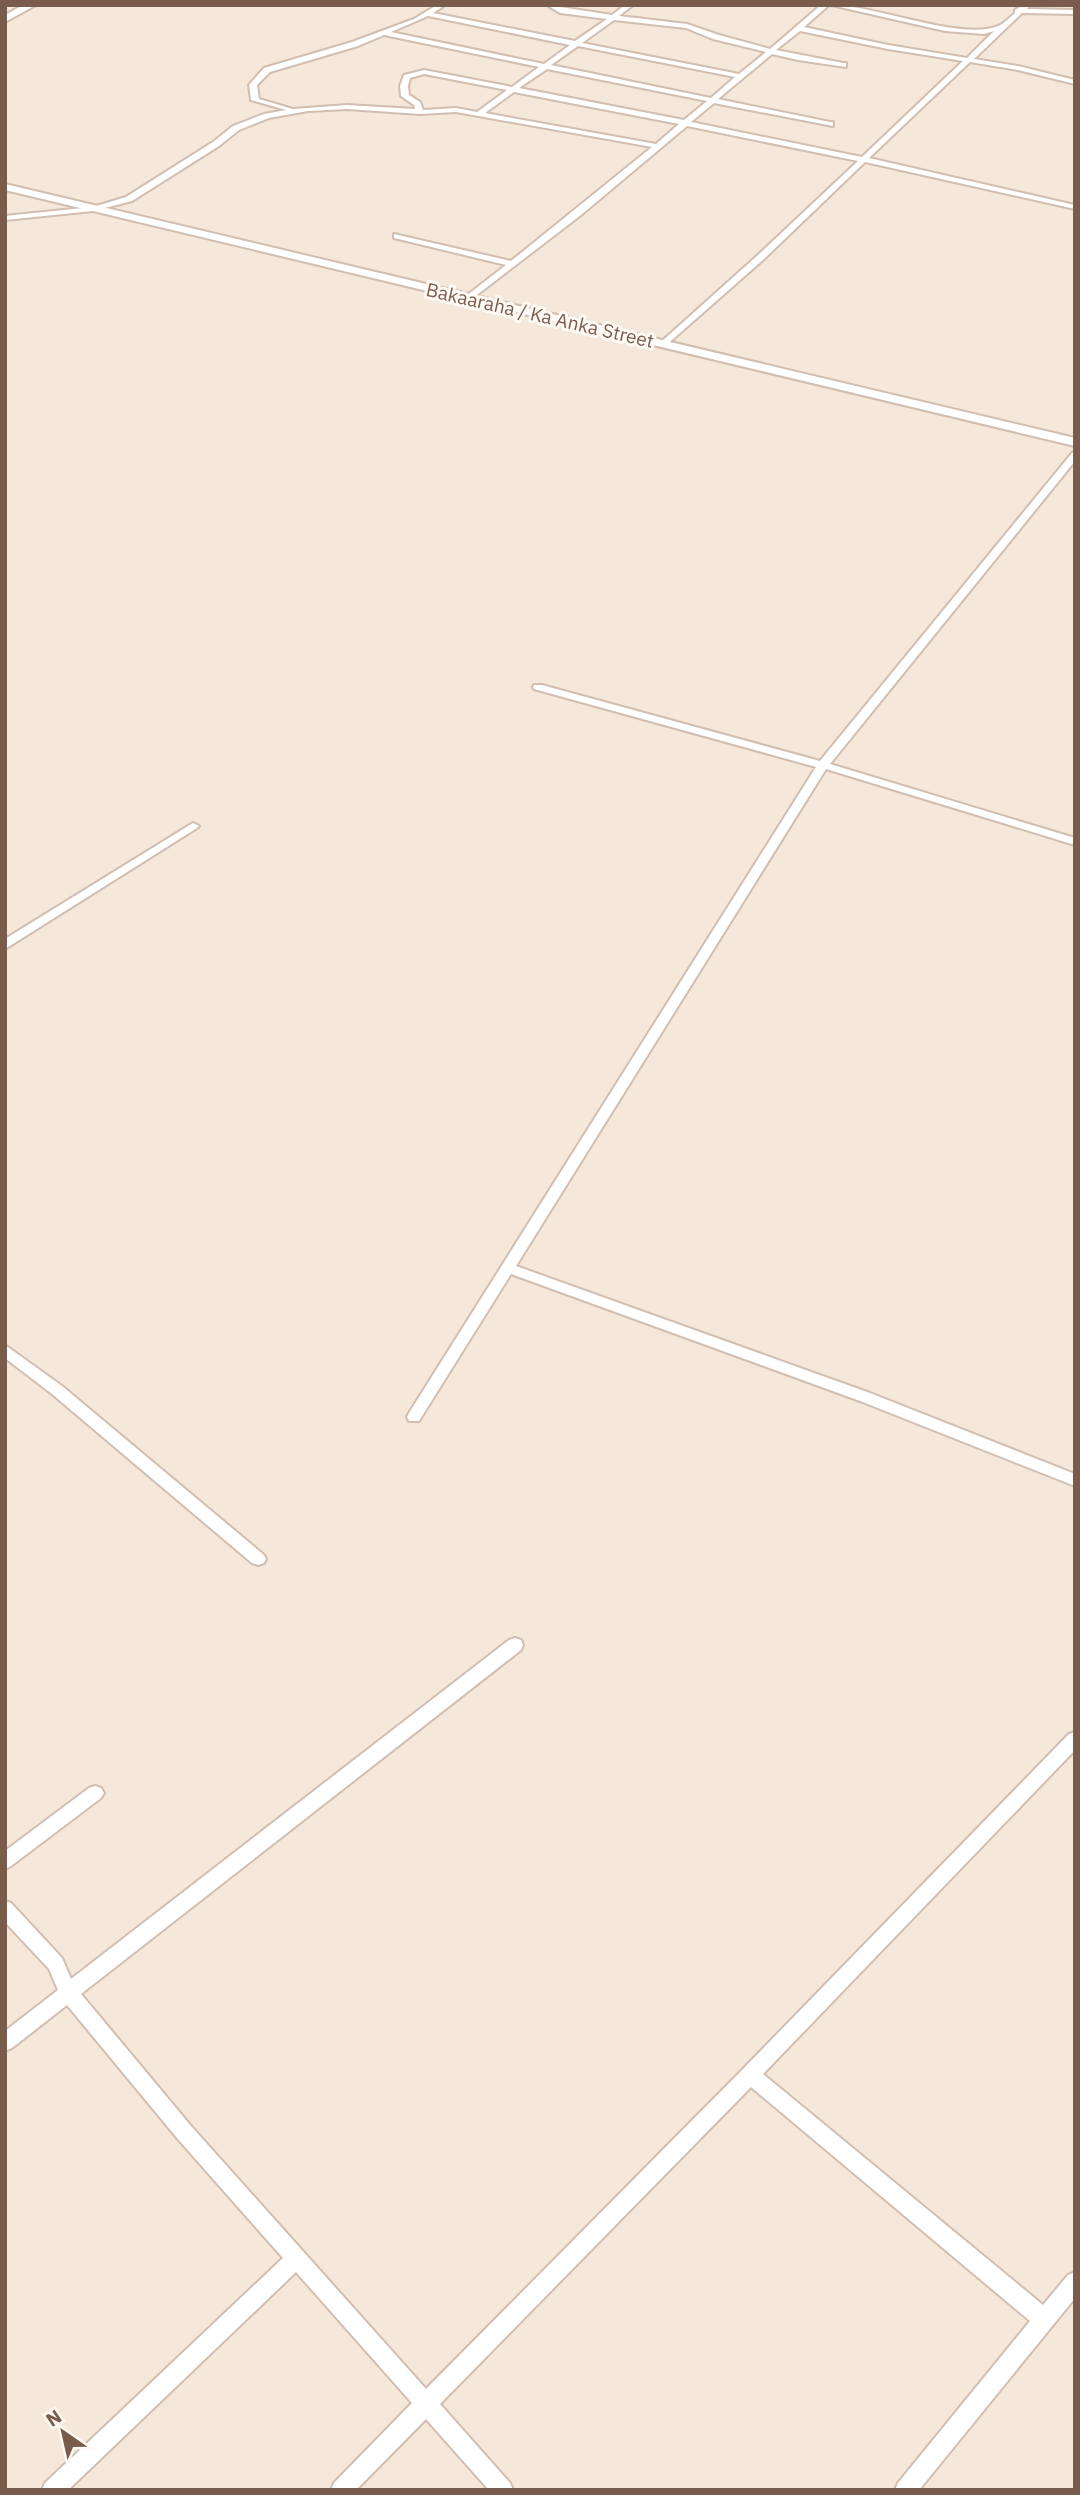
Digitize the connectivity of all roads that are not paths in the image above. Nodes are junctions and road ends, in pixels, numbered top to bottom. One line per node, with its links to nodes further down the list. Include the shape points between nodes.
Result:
1 (31, 5): 11 (street)
2 (442, 5): 10 (street)
3 (550, 5): 12 (street, via 560,11)
4 (630, 5): 12 (street)
5 (826, 5): 14 (street)
6 (834, 5): 13 (street, via 946,29 985,32)
7 (1027, 5): 8 (street)
8 (1017, 12): 9 (street); 13 (street)
9 (1075, 12)
10 (427, 14): 15 (street); 16 (street)
11 (5, 19)
12 (613, 19): 16 (street); 17 (street, via 687,26)
13 (1003, 27): 18 (street)
14 (798, 28): 17 (street); 18 (street)
15 (383, 33): 20 (street); 25 (street, via 267,70 253,85 255,100)
16 (575, 44): 20 (street); 21 (street)
17 (772, 49): 19 (street); 21 (street)
18 (967, 61): 22 (street); 31 (street)
19 (843, 65)
20 (544, 67): 23 (street); 24 (street)
21 (740, 76): 24 (street)
22 (1075, 82)
23 (512, 90): 26 (street, via 424,72 407,77 404,86 405,96); 27 (street); 28 (street)
24 (711, 100): 28 (street); 29 (street)
25 (308, 109): 26 (street); 34 (street, via 267,116 236,128 129,199)
26 (420, 112): 27 (street, via 442,109)
27 (479, 114): 30 (street)
28 (683, 123): 30 (street); 31 (street)
29 (830, 124)
30 (657, 146): 37 (street)
31 (863, 160): 33 (street); 39 (street)
32 (5, 187): 34 (street, Bakaaraha / Ka Anka Street)
33 (1075, 207)
34 (93, 209): 35 (street); 38 (street, Bakaaraha / Ka Anka Street)
35 (5, 218)
36 (397, 236): 37 (street)
37 (512, 264): 38 (street)
38 (469, 298): 39 (street, Bakaaraha / Ka Anka Street)
39 (664, 344): 40 (street, Bakaaraha / Ka Anka Street)
40 (1075, 442)
41 (1075, 455): 43 (street)
42 (538, 687): 43 (street)
43 (823, 765): 45 (street); 47 (street)
44 (193, 826): 46 (street)
45 (1075, 842)
46 (5, 945)
47 (508, 1268): 49 (street); 50 (street, via 865,1397)
48 (5, 1350): 51 (street)
49 (414, 1417)
50 (1075, 1480)
51 (258, 1559)
52 (515, 1646): 57 (street)
53 (1075, 1739): 59 (street)
54 (95, 1793): 55 (street)
55 (5, 1861)
56 (5, 1909): 57 (street, via 56,1964)
57 (67, 1992): 58 (street); 60 (street)
58 (5, 2042)
59 (750, 2075): 62 (street); 63 (street)
60 (296, 2259): 63 (street); 64 (street)
61 (1075, 2282): 62 (street)
62 (1044, 2319): 67 (street)
63 (427, 2404): 65 (street); 66 (street)
64 (52, 2490)
65 (341, 2490)
66 (503, 2490)
67 (905, 2490)

